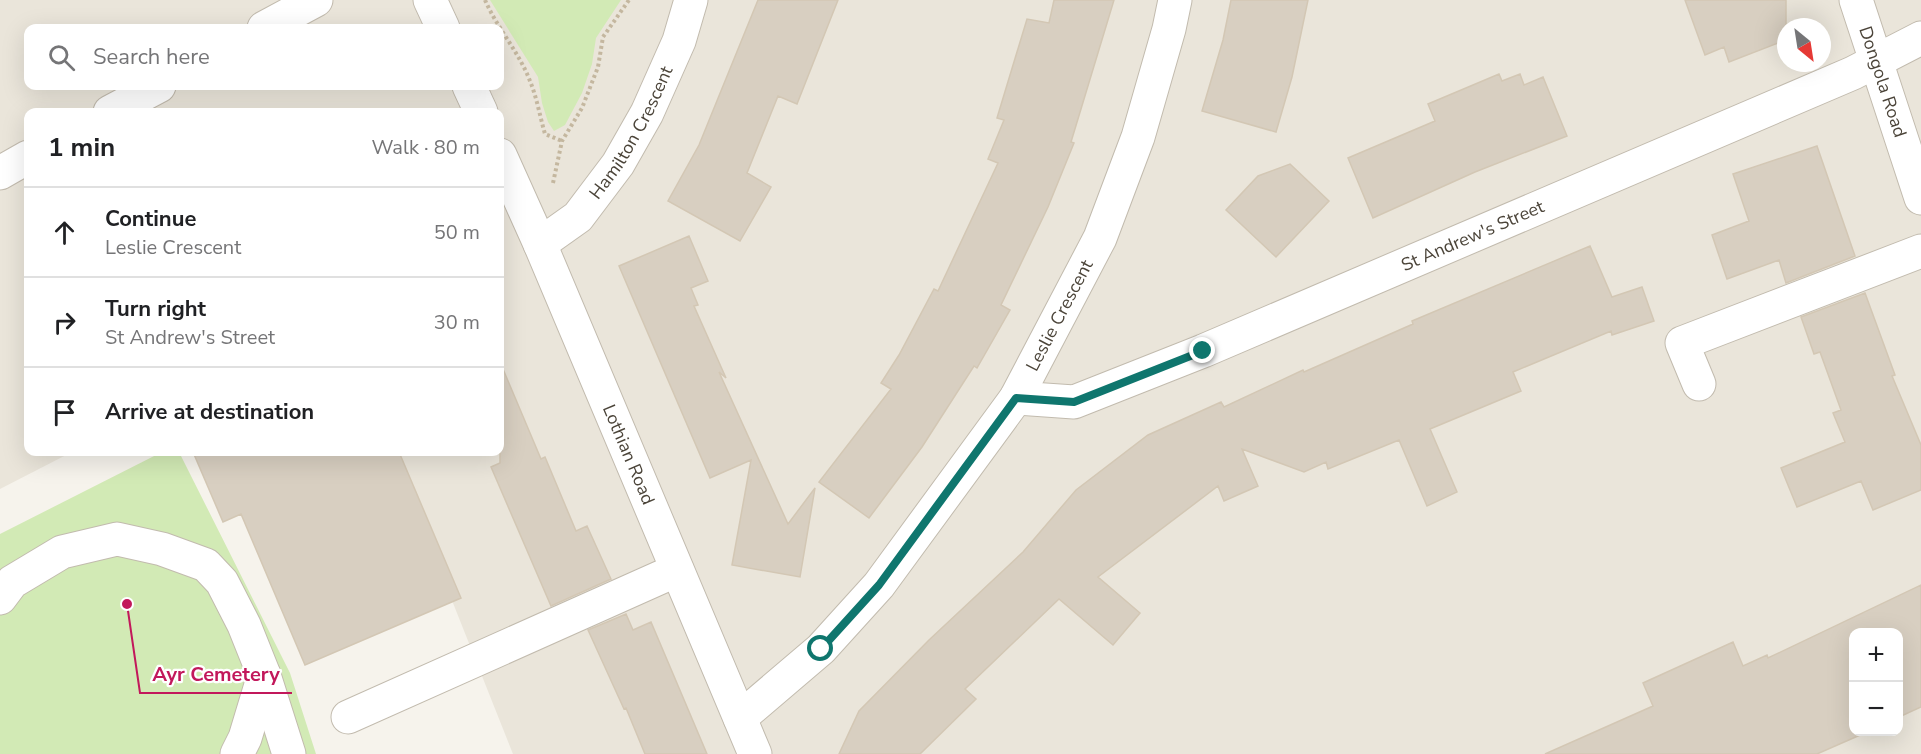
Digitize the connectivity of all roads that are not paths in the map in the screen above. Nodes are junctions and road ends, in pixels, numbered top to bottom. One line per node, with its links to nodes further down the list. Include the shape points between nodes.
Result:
1 (316, 0): 6 (street)
2 (430, 0): 7 (street)
3 (691, 0): 18 (street, Hamilton Crescent, via 647,113 618,164 578,218)
4 (1175, 0): 21 (street, Leslie Crescent, via 1137,137 1100,238)
5 (1856, 0): 9 (street, Dongola Road)
6 (271, 24)
7 (441, 24)
8 (1921, 38): 9 (street, St Andrew's Street)
9 (1877, 61): 17 (street, Dongola Road); 21 (street, St Andrew's Street, via 1214,346 1074,402)
10 (151, 90): 12 (street)
11 (470, 90): 13 (street)
12 (118, 108)
13 (479, 108)
14 (24, 159): 16 (street)
15 (504, 163): 18 (street, Lothian Road)
16 (0, 173)
17 (1921, 198)
18 (540, 244): 22 (street, Lothian Road)
19 (1921, 251): 20 (street, via 1682,343)
20 (1699, 384)
21 (1016, 398): 26 (street, Leslie Crescent, via 879,585 821,649)
22 (677, 570): 25 (street); 26 (street, Lothian Road)
23 (1, 596): 24 (street, via 12,582 62,552 117,539 162,549 206,565 222,582)
24 (264, 675): 27 (street); 28 (street)
25 (348, 717)
26 (740, 718): 29 (street, Lothian Road)
27 (237, 754)
28 (289, 754)
29 (755, 754)

